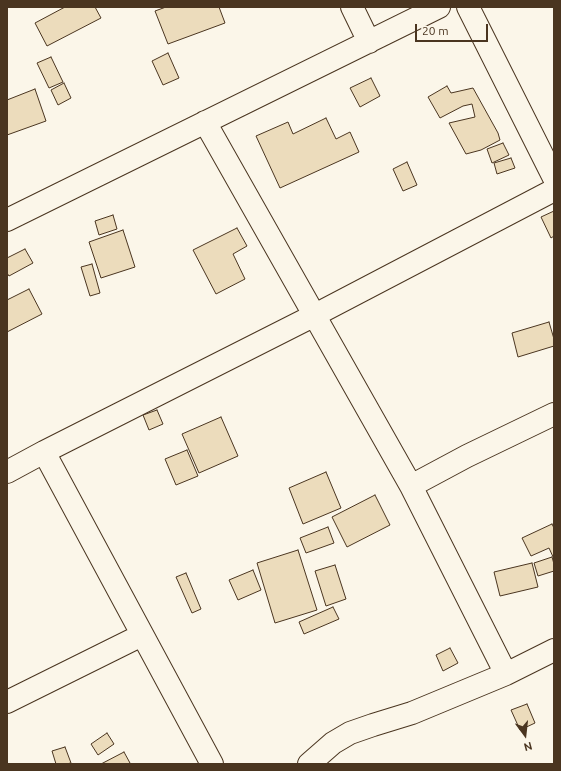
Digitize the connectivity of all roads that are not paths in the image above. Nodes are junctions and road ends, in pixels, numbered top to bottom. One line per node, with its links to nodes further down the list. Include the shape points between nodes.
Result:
1 (352, 7): 4 (street)
2 (439, 7): 4 (street)
3 (468, 7): 6 (street)
4 (369, 42): 5 (street)
5 (206, 122): 8 (street); 9 (street)
6 (554, 178)
7 (554, 190): 9 (street)
8 (7, 220)
9 (315, 315): 11 (street); 13 (street)
10 (554, 414): 13 (street)
11 (44, 452): 12 (street); 14 (street)
12 (7, 472)
13 (410, 486): 16 (street)
14 (142, 635): 17 (street); 18 (street)
15 (554, 650): 16 (street)
16 (506, 674): 19 (street, via 412,713 350,733 333,743)
17 (7, 702)
18 (212, 764)
19 (309, 764)

